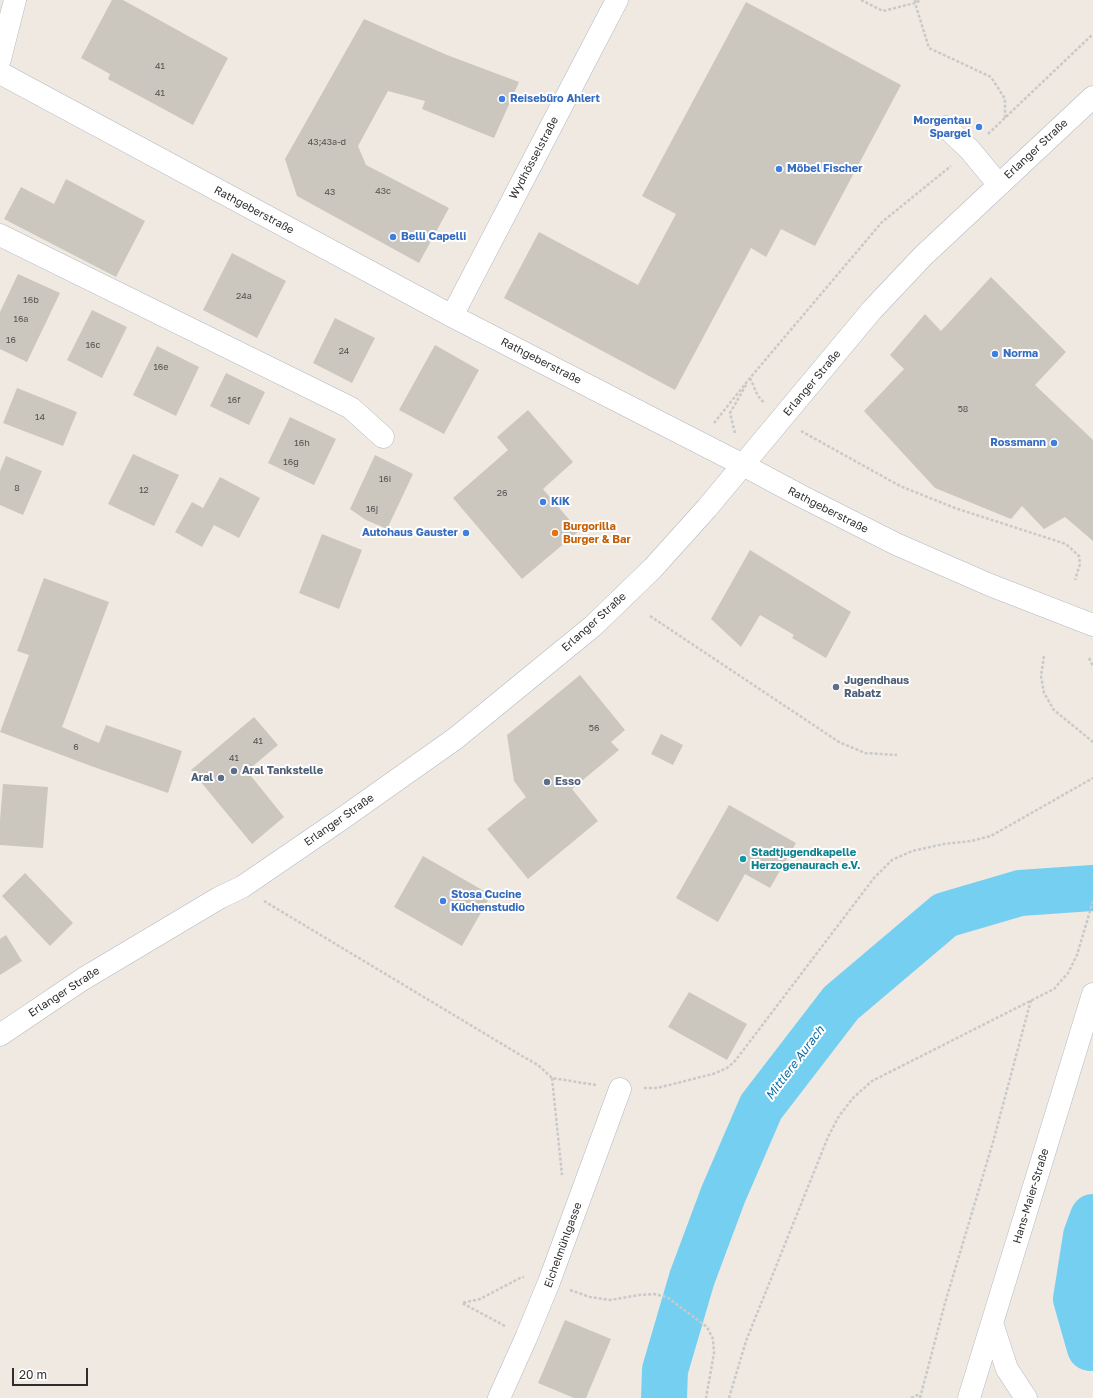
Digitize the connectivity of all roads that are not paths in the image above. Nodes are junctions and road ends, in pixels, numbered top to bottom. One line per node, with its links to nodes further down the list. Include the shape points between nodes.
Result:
1 (15, 0): 3 (street)
2 (617, 0): 9 (street, Wydhösselstraße)
3 (0, 59)
4 (0, 73): 9 (street, Rathgeberstraße)
5 (1093, 97): 7 (street, Erlanger Straße)
6 (946, 127): 7 (street, via 970,150)
7 (999, 185): 11 (street, Erlanger Straße, via 923,256 881,301)
8 (0, 235): 10 (street, via 351,408)
9 (452, 316): 11 (street, Rathgeberstraße)
10 (383, 437)
11 (743, 465): 12 (street, Rathgeberstraße, via 896,544 990,586); 14 (street, Erlanger Straße, via 653,568 593,626 456,738 242,887 83,979)
12 (1093, 625)
13 (1093, 994): 16 (street, Hans-Maier-Straße)
14 (0, 1035)
15 (620, 1089): 17 (street, Eichelmühlgasse, via 549,1282)
16 (992, 1323): 18 (street, Hans-Maier-Straße); 19 (street, via 1007,1369)
17 (499, 1398)
18 (969, 1398)
19 (1026, 1398)

